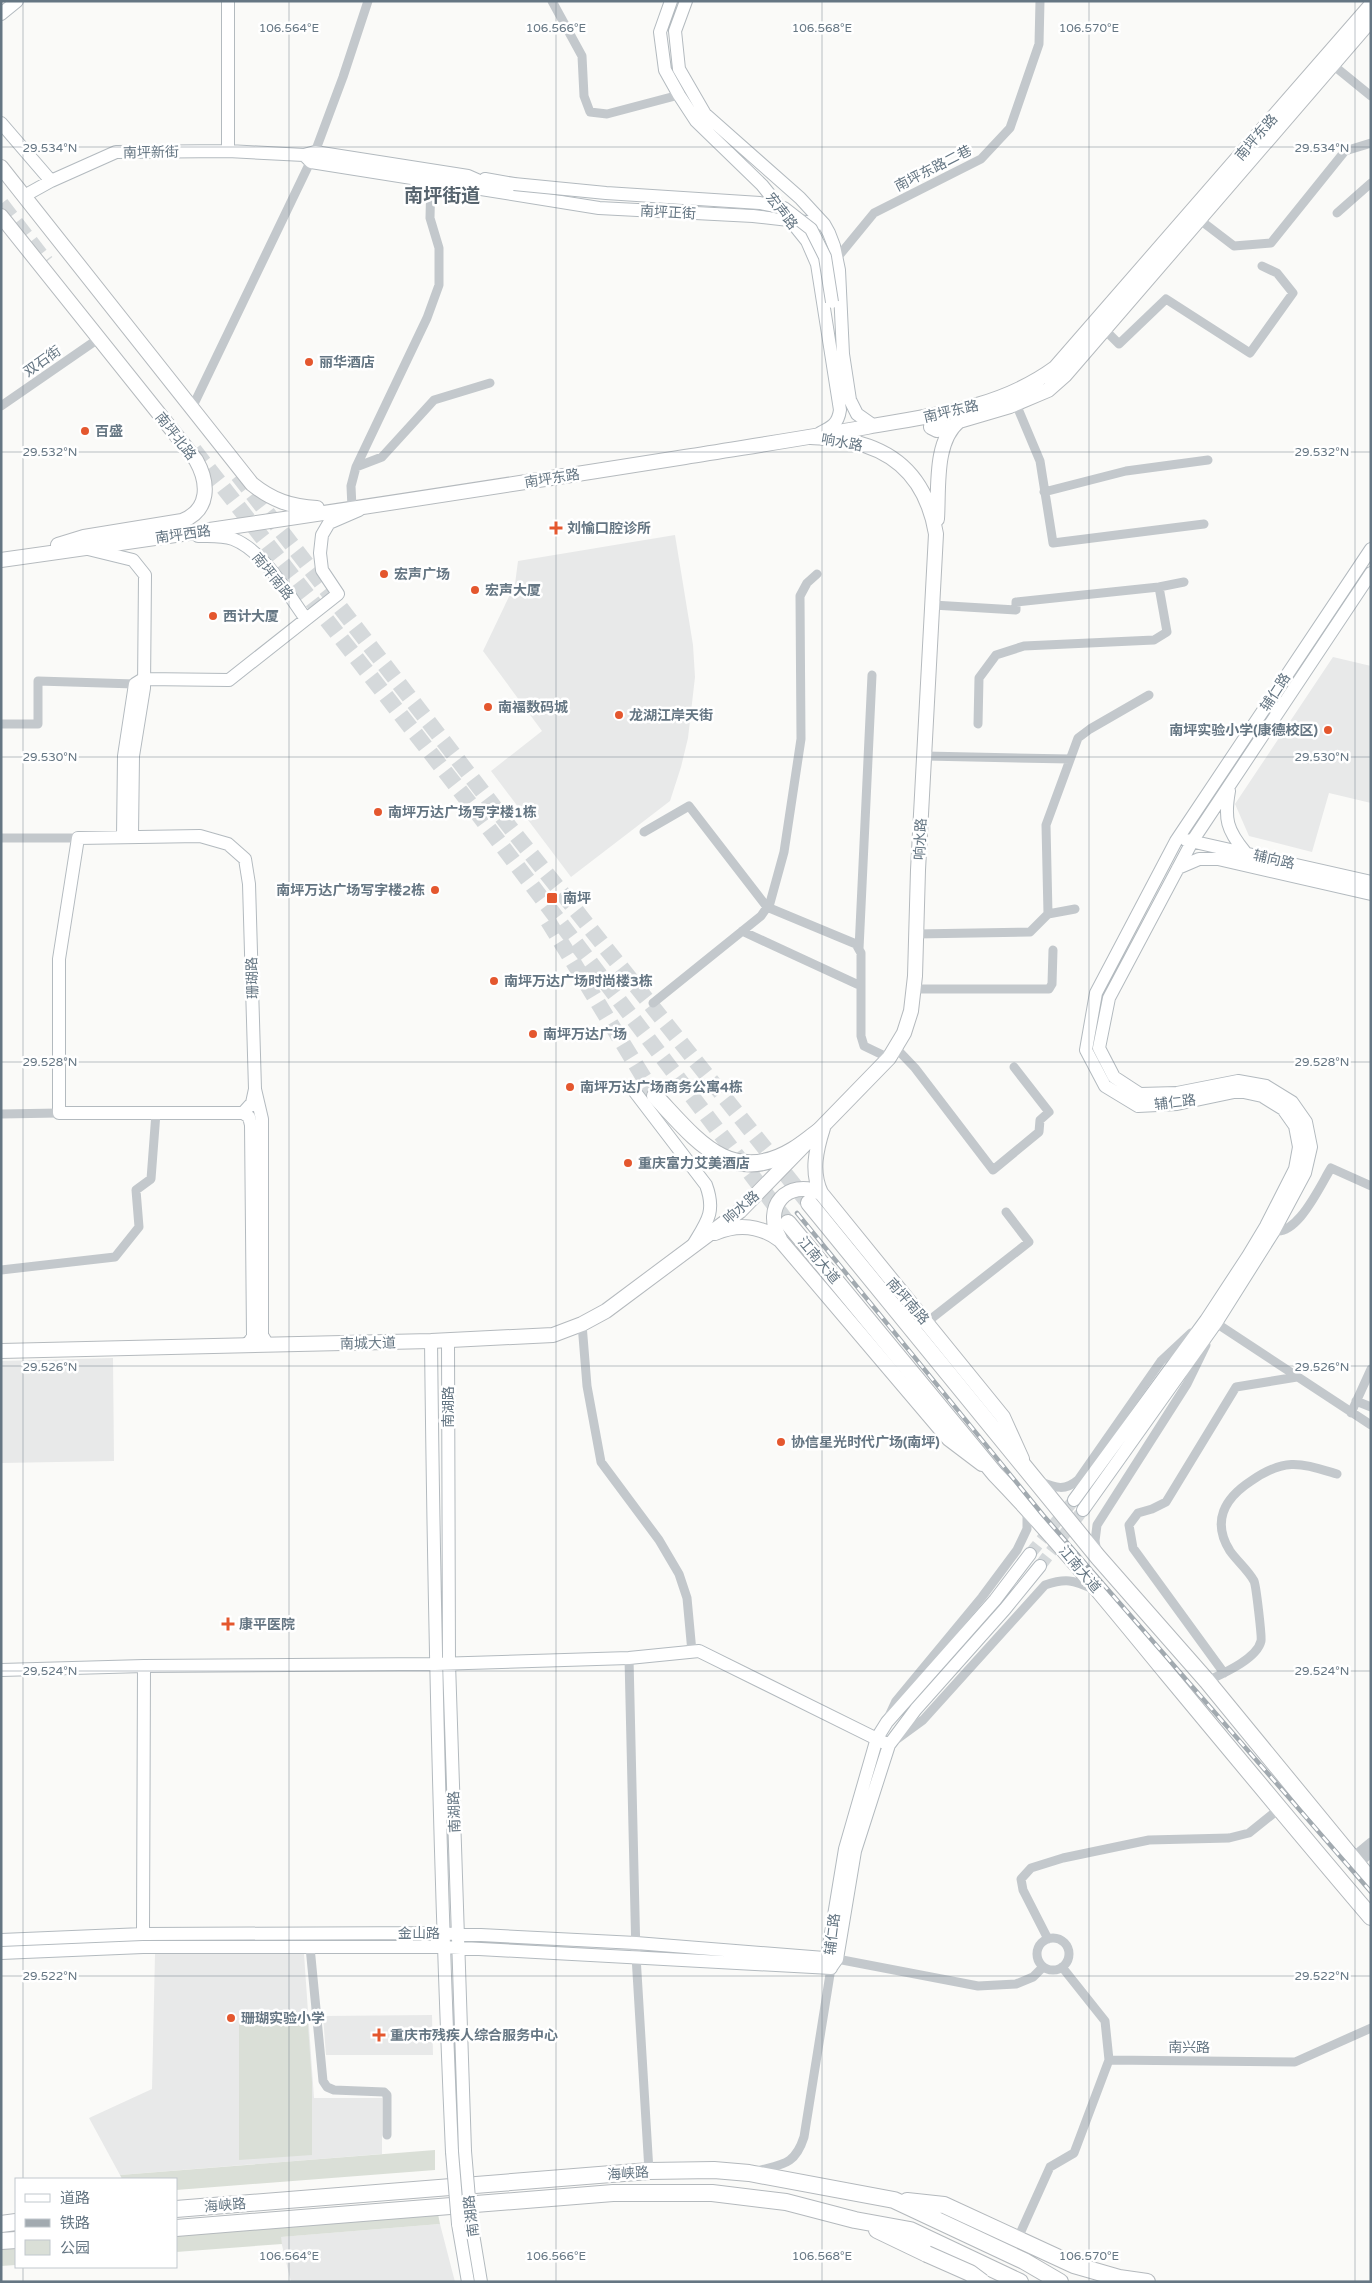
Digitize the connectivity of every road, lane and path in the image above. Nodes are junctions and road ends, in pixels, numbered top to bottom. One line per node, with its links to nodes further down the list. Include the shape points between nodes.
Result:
1 (17, 1): 9 (main road)
2 (228, 1): 16 (main road)
3 (368, 1): 17 (street, via 343,77)
4 (552, 1): 12 (street, via 582,56 584,96 590,112 607,114)
5 (671, 1): 12 (main road, 宏声路, via 660,32 665,70)
6 (686, 1): 28 (main road, 宏声路, via 675,31 679,68 705,114 800,198)
7 (1040, 1): 29 (street, 南坪东路二巷, via 1039,44 1010,128 981,159 874,213)
8 (1371, 5): 11 (main road, 南坪东路)
9 (1, 14)
10 (1371, 20): 11 (main road, 南坪东路)
11 (1329, 61): 13 (street); 26 (main road, 南坪东路); 38 (main road, 南坪东路, via 1055,368 1034,383 1008,395)
12 (679, 95): 27 (main road, 宏声路, via 696,121 762,185)
13 (1371, 96)
14 (1, 123): 20 (main road)
15 (1371, 143): 26 (street, via 1345,150 1270,243 1234,246)
16 (228, 151): 17 (main road, 南坪新街); 20 (main road, 南坪新街, via 116,152)
17 (310, 156): 19 (main road, 南坪正街); 37 (street)
18 (1, 167): 23 (main road)
19 (431, 177): 22 (main road, 南坪正街); 22 (main road, 南坪正街, via 468,176); 43 (street, via 430,218 439,248 439,285 427,318)
20 (50, 181): 23 (main road, 南坪新街)
21 (1371, 183): 24 (street)
22 (514, 190): 27 (main road, 南坪正街, via 599,208 753,216); 33 (main road, bridge, via 751,202 784,208 811,228 825,257)
23 (24, 196): 37 (main road)
24 (1337, 213)
25 (1, 216): 32 (main road, 南坪北路)
26 (1200, 220): 31 (main road, 南坪东路)
27 (788, 221): 28 (main road, 南坪正街); 41 (main road, 宏声路, via 807,241 817,264 840,410 835,425)
28 (824, 224): 29 (main road, 宏声路)
29 (837, 258): 33 (main road, 宏声路)
30 (1262, 266): 31 (street, via 1277,273 1293,293 1250,353 1166,299 1119,344)
31 (1105, 330): 35 (main road, 南坪东路, via 1065,376 1048,390)
32 (98, 339): 36 (street, 双石街); 51 (main road, 南坪北路, via 196,460 205,482 203,504 192,518 182,522 84,537)
33 (843, 354): 39 (main road, 宏声路, via 852,408)
34 (490, 383): 43 (street, via 434,400 382,457)
35 (1016, 404): 40 (main road, 南坪东路); 44 (street, via 1040,461)
36 (1, 406)
37 (192, 408): 45 (main road, via 252,484 265,495 295,506)
38 (944, 414): 39 (main road, 南坪东路); 40 (main road, via 930,427 937,430)
39 (874, 426): 41 (main road, 南坪东路)
40 (952, 426): 47 (main road, 南坪东路, via 942,444)
41 (811, 437): 45 (main road, 南坪东路); 47 (main road, 响水路, via 851,441 896,461 920,485)
42 (1208, 460): 44 (street, via 1126,471)
43 (356, 467): 45 (street, via 351,486)
44 (1044, 492): 46 (street, via 1052,543)
45 (358, 508): 48 (main road, 南坪西路); 57 (main road, via 330,523 322,536 322,570 338,594)
46 (1204, 524)
47 (936, 534): 56 (main road, 响水路)
48 (175, 536): 49 (main road, 南坪西路); 57 (main road, 南坪南路, via 221,536 244,544 262,559)
49 (85, 548): 51 (main road, 南坪西路); 59 (main road, via 133,560 145,575)
50 (1371, 549): 71 (main road, 辅仁路)
51 (6, 559)
52 (1371, 573): 65 (main road, 辅仁路)
53 (817, 574): 76 (street, via 800,596 801,739 784,852)
54 (1184, 582): 55 (street)
55 (1159, 587): 56 (street, via 1016,602 1016,610); 62 (street, via 1167,632 1154,640 1024,646 996,655 979,678)
56 (933, 605): 63 (main road, 响水路)
57 (306, 619): 59 (main road, via 229,680)
58 (872, 675): 81 (street)
59 (140, 684): 61 (street, via 38,681 38,724); 67 (main road, via 124,756)
60 (1149, 695): 64 (street, via 1078,738)
61 (1, 724)
62 (978, 724)
63 (925, 756): 64 (street); 80 (main road, 响水路)
64 (1070, 760): 78 (street, via 1046,826)
65 (1230, 787): 70 (main road, 辅仁路); 72 (main road, via 1227,820 1233,836)
66 (644, 832): 76 (street, via 689,806)
67 (128, 836): 69 (main road, 珊瑚路); 88 (main road, 珊瑚路, via 200,836 228,844 245,859 249,884)
68 (1, 838): 69 (street, 珊瑚路)
69 (78, 838): 91 (main road, via 59,959)
70 (1193, 840): 71 (main road, 辅向路); 72 (main road, 辅向路); 73 (main road, 辅仁路)
71 (1176, 841): 100 (main road, 辅仁路, via 1096,992 1086,1050 1105,1086 1138,1106 1177,1104 1240,1091 1262,1096 1283,1109 1295,1126 1299,1147 1295,1169)
72 (1245, 852): 74 (main road, 辅向路)
73 (1178, 868): 75 (main road, 辅向路, via 1199,859 1218,858); 100 (main road, 辅仁路, via 1109,998 1099,1048 1114,1077 1140,1094 1177,1093 1238,1081 1266,1086 1292,1102 1306,1122 1311,1148 1306,1173)
74 (1371, 882)
75 (1371, 894)
76 (767, 907): 79 (street); 81 (street, via 856,944)
77 (1075, 910): 78 (street)
78 (1048, 914): 80 (street, via 1030,932)
79 (742, 931): 83 (street); 85 (street)
80 (916, 934): 84 (main road, 响水路)
81 (859, 949): 83 (street)
82 (1052, 950): 84 (street, via 1052,984 1049,990)
83 (861, 986): 86 (street, via 864,1046)
84 (914, 990): 86 (main road, 响水路, via 904,1033)
85 (652, 1003)
86 (892, 1052): 87 (street, via 915,1068 993,1170 1039,1132 1040,1120 1049,1112); 95 (main road, 响水路)
87 (1014, 1067)
88 (255, 1089): 93 (main road, via 252,1104); 110 (main road, 珊瑚路, via 262,1118 262,1335)
89 (635, 1092): 103 (main road, via 706,1185 710,1196 709,1219)
90 (656, 1096): 95 (highway, via 698,1142 716,1155 736,1162 755,1163 781,1156)
91 (59, 1113): 92 (main road); 94 (street)
92 (156, 1113): 93 (main road); 104 (street, via 151,1180 136,1190 139,1227 115,1257)
93 (243, 1113): 111 (main road, via 249,1117 251,1125 253,1336)
94 (1, 1114)
95 (822, 1128): 97 (main road, 南坪南路, via 814,1166); 101 (main road, 响水路, via 740,1212)
96 (1371, 1186): 100 (street, via 1331,1168 1298,1221 1286,1230)
97 (815, 1198): 102 (main road, via 811,1189 790,1191 783,1196 773,1218); 106 (main road, 南坪南路); 120 (highway, 江南大道)
98 (1006, 1212): 106 (street, via 1029,1242)
99 (788, 1223): 119 (highway, 江南大道)
100 (1270, 1229): 105 (main road, 辅仁路)
101 (705, 1237): 102 (main road, via 723,1229 752,1227); 103 (main road, 南城大道)
102 (780, 1240): 119 (main road, via 949,1439)
103 (692, 1247): 107 (main road, 南城大道, via 606,1311)
104 (1, 1270)
105 (1211, 1321): 114 (street); 120 (street, via 1161,1360 1071,1486 1056,1488); 122 (main road, 辅仁路); 124 (main road, 辅仁路); 126 (street, via 1187,1384 1097,1525)
106 (927, 1322): 120 (main road, 南坪南路, via 1003,1417)
107 (582, 1324): 108 (main road, 南城大道, via 553,1335); 129 (street, via 587,1386 601,1462 679,1574 687,1598)
108 (448, 1340): 109 (main road, 南城大道); 131 (main road, 南湖路)
109 (431, 1341): 110 (main road, 南城大道); 132 (main road)
110 (268, 1345): 111 (main road, 南城大道)
111 (244, 1346): 112 (main road, 南城大道)
112 (1, 1351)
113 (1371, 1369): 115 (street)
114 (1298, 1377): 117 (street); 135 (street, via 1236,1387 1166,1502 1138,1513 1129,1525 1133,1548)
115 (1356, 1401): 116 (street); 117 (street)
116 (1371, 1407)
117 (1351, 1413): 118 (street)
118 (1371, 1425)
119 (995, 1474): 123 (highway, 江南大道)
120 (1032, 1474): 126 (highway, 江南大道)
121 (1337, 1474): 135 (street, via 1298,1463 1279,1466 1231,1496 1222,1514 1222,1532 1229,1550 1254,1582 1262,1640 1258,1650)
122 (1074, 1500)
123 (1026, 1506): 128 (highway, 江南大道); 137 (street, via 1027,1529 1017,1550 896,1700)
124 (1083, 1510)
125 (1030, 1554): 137 (main road, 辅仁路, via 995,1600)
126 (1098, 1557): 136 (highway, 江南大道)
127 (1040, 1566): 139 (main road, 辅仁路, via 916,1709)
128 (1100, 1592): 139 (street, via 1074,1580 1045,1585 924,1720); 140 (highway, 江南大道)
129 (692, 1652): 130 (main road); 138 (main road, via 699,1651)
130 (629, 1658): 131 (main road); 150 (street)
131 (449, 1663): 132 (main road); 147 (main road, 南湖路)
132 (435, 1664): 133 (main road); 145 (main road)
133 (144, 1666): 134 (main road); 146 (main road)
134 (1, 1670)
135 (1224, 1673): 136 (street)
136 (1207, 1682): 142 (highway, 江南大道)
137 (887, 1722): 138 (main road, 辅仁路)
138 (877, 1738): 139 (main road); 156 (main road, 辅仁路, via 845,1849)
139 (889, 1745): 156 (main road, 辅仁路, via 855,1851)
140 (1279, 1809): 144 (highway, 江南大道); 148 (street, via 1250,1833 1229,1838 1149,1840 1063,1858 1032,1868 1022,1879 1022,1890)
141 (1371, 1842): 142 (street)
142 (1362, 1862): 143 (highway, 江南大道)
143 (1371, 1881)
144 (1371, 1917)
145 (442, 1933): 146 (main road, 金山路); 147 (main road, 金山路); 152 (main road)
146 (143, 1934): 149 (main road, 金山路)
147 (458, 1934): 150 (main road, 金山路); 153 (main road, 南湖路)
148 (1048, 1939): 157 (street, via 1040,1944 1037,1954); 158 (street, via 1058,1939 1068,1949 1068,1959)
149 (1, 1940)
150 (636, 1942): 155 (street); 156 (main road, 金山路)
151 (310, 1947): 152 (main road, 金山路); 154 (main road, 金山路, via 143,1947); 161 (street, via 323,2081 334,2090 384,2092 387,2095)
152 (443, 1947): 153 (main road, 金山路); 162 (main road)
153 (458, 1947): 155 (main road, 金山路); 162 (main road, 南湖路)
154 (1, 1953)
155 (636, 1956): 156 (main road, 金山路); 163 (street)
156 (832, 1962): 157 (street, via 978,1986 1016,1984 1034,1977); 164 (street, via 799,2152 788,2163)
157 (1043, 1967): 158 (street, via 1053,1970)
158 (1062, 1967): 160 (street, via 1105,2021)
159 (1371, 2028): 160 (street, 南兴路, via 1295,2062)
160 (1109, 2060): 172 (street, via 1074,2153 1050,2167)
161 (387, 2135)
162 (458, 2151): 169 (main road, bridge)
163 (649, 2171): 164 (highway, 海峡路); 166 (highway, 海峡路)
164 (749, 2173): 165 (highway, 海峡路)
165 (894, 2200): 172 (highway, via 944,2205); 179 (highway, 海峡路, via 1024,2261)
166 (178, 2209)
167 (855, 2220): 171 (highway, 海峡路, via 786,2202 712,2193 613,2193); 177 (highway, bridge, via 970,2273); 178 (highway, 海峡路, via 910,2230)
168 (15, 2222): 170 (highway)
169 (465, 2223): 175 (main road, 南湖路); 176 (main road, 南湖路)
170 (1, 2224)
171 (178, 2228)
172 (1018, 2238): 180 (highway, via 1074,2265)
173 (15, 2240): 174 (highway)
174 (1, 2241)
175 (468, 2282)
176 (481, 2282)
177 (982, 2282)
178 (1020, 2282)
179 (1060, 2282)
180 (1147, 2282)

